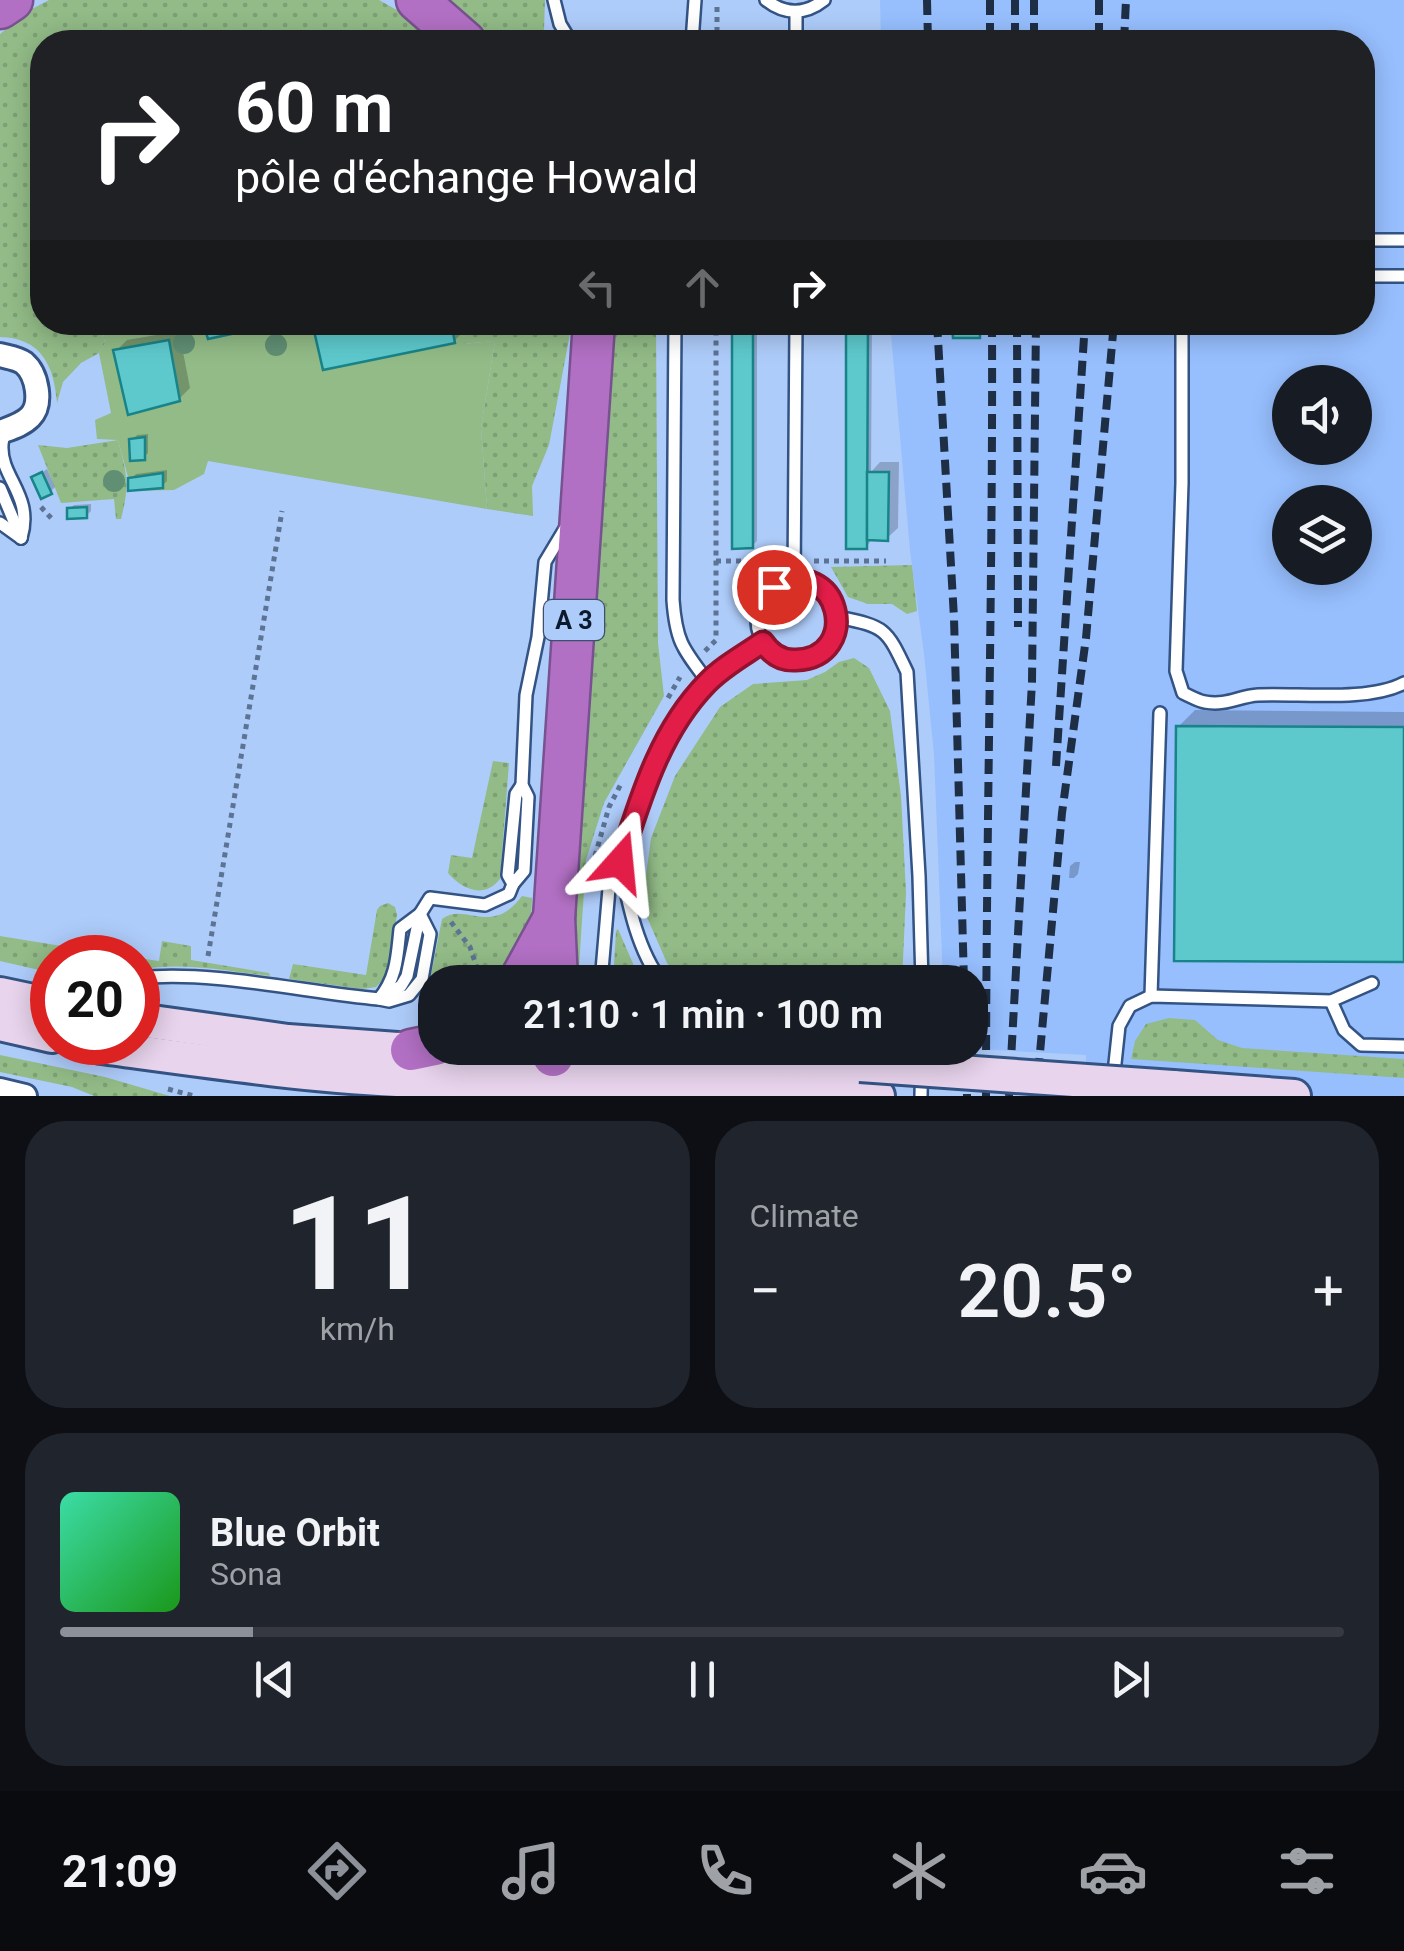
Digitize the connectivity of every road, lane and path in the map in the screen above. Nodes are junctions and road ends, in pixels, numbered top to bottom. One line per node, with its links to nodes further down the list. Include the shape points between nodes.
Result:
1 (12, 0): 8 (highway)
2 (416, 0): 10 (highway)
3 (554, 0): 11 (lane)
4 (696, 0): 12 (lane)
5 (718, 0): 13 (path)
6 (766, 0): 9 (lane)
7 (824, 0): 9 (lane)
8 (0, 8)
9 (796, 12): 14 (lane)
10 (452, 30)
11 (564, 30)
12 (693, 30)
13 (717, 30)
14 (796, 30)
15 (1375, 240): 16 (lane)
16 (1404, 240)
17 (1400, 275): 18 (lane)
18 (1375, 276)
19 (593, 335): 27 (highway, A 3)
20 (675, 335): 35 (lane, via 676,631)
21 (716, 335): 33 (path)
22 (796, 335): 31 (lane)
23 (1182, 335): 36 (lane, via 1176,671 1183,694 1232,703 1252,695 1358,694)
24 (0, 355): 25 (street, via 26,364 38,402 30,416)
25 (3, 431): 30 (lane, via 3,459 25,511)
26 (0, 488): 30 (lane)
27 (582, 502): 39 (lane, via 544,562 508,875 513,884 509,894 485,905); 40 (highway, A 3)
28 (282, 512): 41 (path)
29 (0, 523): 30 (lane)
30 (21, 538)
31 (794, 580): 32 (lane, via 823,589); 34 (lane, via 774,587 759,607)
32 (838, 617): 34 (lane, via 829,644 810,658 788,660); 47 (lane, via 878,625 906,672)
33 (716, 640)
34 (763, 642): 35 (lane)
35 (708, 682): 38 (lane, via 673,729 644,786)
36 (1404, 683)
37 (1160, 713): 51 (lane)
38 (620, 862): 45 (lane, via 610,878); 46 (lane, via 630,913)
39 (430, 898): 42 (path, via 470,947); 48 (lane, via 420,914 407,976 379,999)
40 (554, 918): 43 (highway, A 3); 44 (highway, A 3)
41 (212, 932)
42 (476, 965)
43 (528, 965)
44 (555, 965)
45 (602, 965)
46 (652, 965)
47 (922, 965)
48 (160, 976)
49 (1372, 982): 53 (lane)
50 (0, 994): 52 (main road)
51 (1151, 996): 53 (lane); 69 (lane, via 1130,1006 1120,1026)
52 (30, 1000)
53 (1330, 1001): 57 (lane, via 1344,1030 1361,1045)
54 (160, 1023): 59 (main road)
55 (0, 1024): 56 (main road)
56 (30, 1031)
57 (1404, 1046)
58 (160, 1055): 59 (main road, via 307,1074)
59 (414, 1059): 62 (main road); 67 (street)
60 (782, 1065): 63 (main road)
61 (922, 1065): 68 (lane)
62 (546, 1071): 65 (main road)
63 (865, 1085): 65 (main road); 70 (main road, bridge, via 1173,1087)
64 (0, 1090): 66 (street)
65 (649, 1090)
66 (25, 1096)
67 (432, 1096)
68 (921, 1096)
69 (1112, 1096)
70 (1294, 1096)

